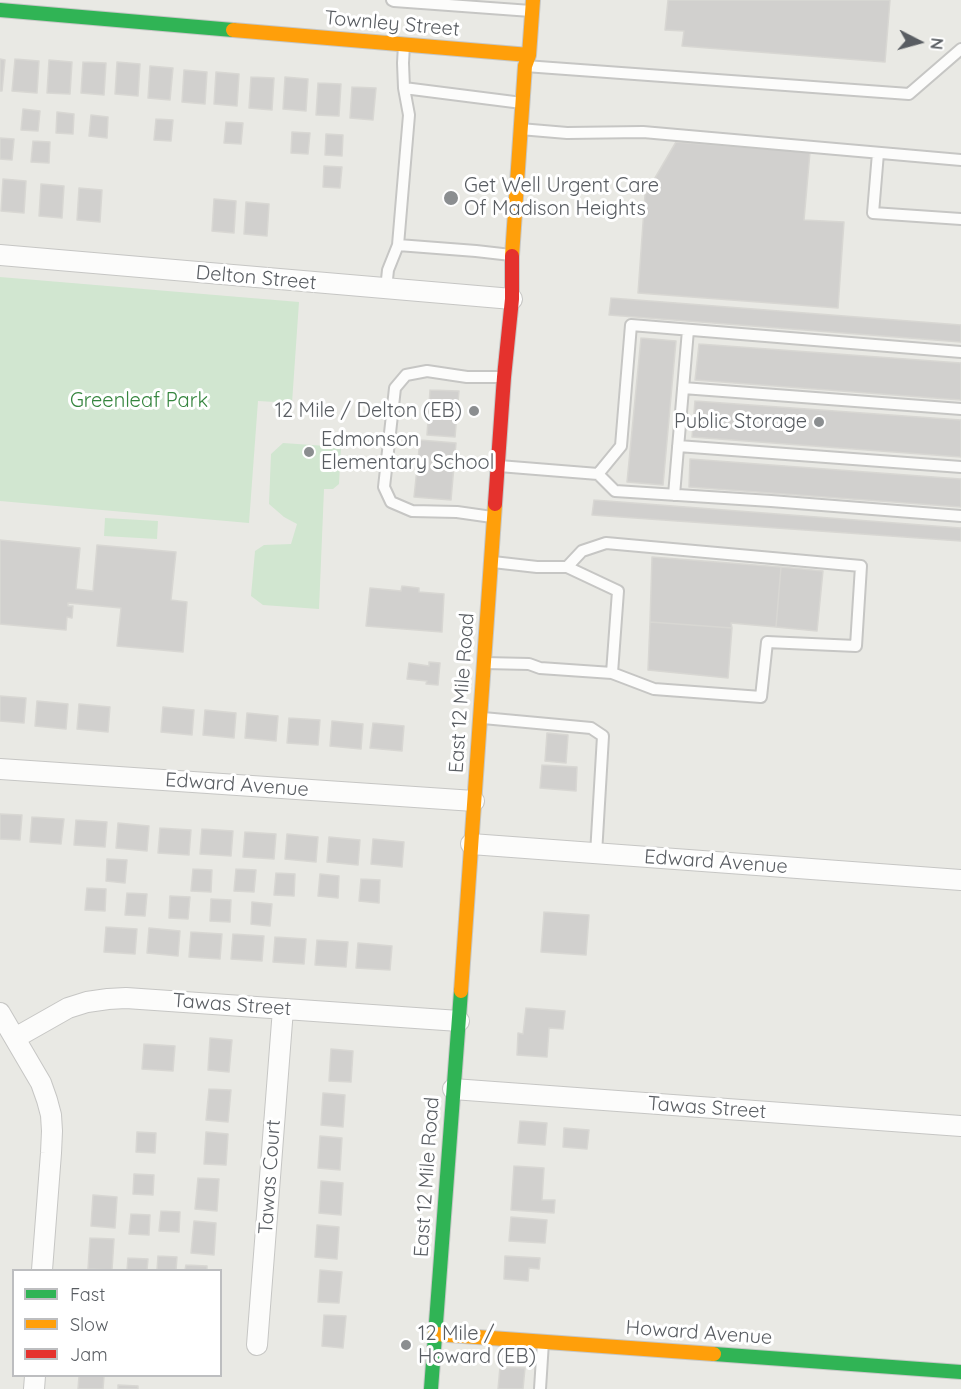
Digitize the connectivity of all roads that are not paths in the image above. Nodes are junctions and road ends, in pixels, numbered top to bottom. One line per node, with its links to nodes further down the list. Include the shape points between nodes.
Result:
1 (392, 0): 2 (lane)
2 (533, 5): 6 (main road, East 12 Mile Road)
3 (0, 10): 4 (main road, Townley Street)
4 (404, 45): 6 (main road, Townley Street); 7 (lane)
5 (961, 50): 6 (lane, via 909,94)
6 (527, 61): 8 (main road, East 12 Mile Road)
7 (404, 88): 8 (lane); 13 (lane, via 409,115)
8 (522, 103): 9 (main road, East 12 Mile Road)
9 (520, 129): 10 (lane, via 643,132); 15 (main road, East 12 Mile Road)
10 (878, 153): 11 (lane); 12 (lane, via 873,213)
11 (961, 160)
12 (961, 219)
13 (398, 245): 15 (lane); 16 (lane, via 388,270)
14 (0, 255): 16 (street, Delton Street)
15 (512, 256): 17 (main road, East 12 Mile Road)
16 (386, 289): 17 (street, Delton Street)
17 (512, 299): 20 (main road, East 12 Mile Road)
18 (688, 330): 19 (lane); 21 (lane); 26 (lane, via 631,325 621,446)
19 (961, 352)
20 (504, 377): 24 (main road, East 12 Mile Road); 29 (lane, via 427,371 406,375 395,388 384,487 392,502 412,511)
21 (683, 388): 22 (lane); 23 (lane)
22 (961, 409)
23 (678, 446): 25 (lane); 27 (lane)
24 (498, 466): 26 (lane); 29 (main road, East 12 Mile Road)
25 (961, 467)
26 (598, 474): 27 (lane, via 615,491)
27 (674, 495): 28 (lane)
28 (961, 516)
29 (495, 517): 30 (main road, East 12 Mile Road)
30 (492, 561): 31 (lane); 32 (main road, East 12 Mile Road)
31 (567, 567): 33 (lane, via 618,591); 33 (lane, via 582,552 606,543 861,566 856,646 767,642 761,697 654,689)
32 (484, 663): 33 (lane); 34 (main road, East 12 Mile Road)
33 (612, 673)
34 (479, 717): 36 (main road, East 12 Mile Road); 38 (lane, via 591,728 603,736)
35 (0, 770): 36 (street, Edward Avenue)
36 (474, 801): 37 (main road, East 12 Mile Road)
37 (471, 844): 38 (street, Edward Avenue); 42 (main road, East 12 Mile Road)
38 (596, 854): 39 (street, Edward Avenue)
39 (961, 880)
40 (283, 1009): 42 (street, Tawas Street); 43 (street, Tawas Street, via 108,999 68,1008); 49 (street, Tawas Court)
41 (0, 1013): 43 (street)
42 (459, 1021): 44 (main road, East 12 Mile Road)
43 (15, 1038): 46 (street, via 41,1083 51,1114)
44 (453, 1089): 45 (street, Tawas Street); 47 (main road, East 12 Mile Road)
45 (961, 1126)
46 (42, 1269)
47 (435, 1334): 48 (main road, Howard Avenue); 51 (main road, East 12 Mile Road)
48 (543, 1341): 50 (main road, Howard Avenue); 52 (lane)
49 (257, 1345)
50 (961, 1372)
51 (431, 1389)
52 (540, 1389)

